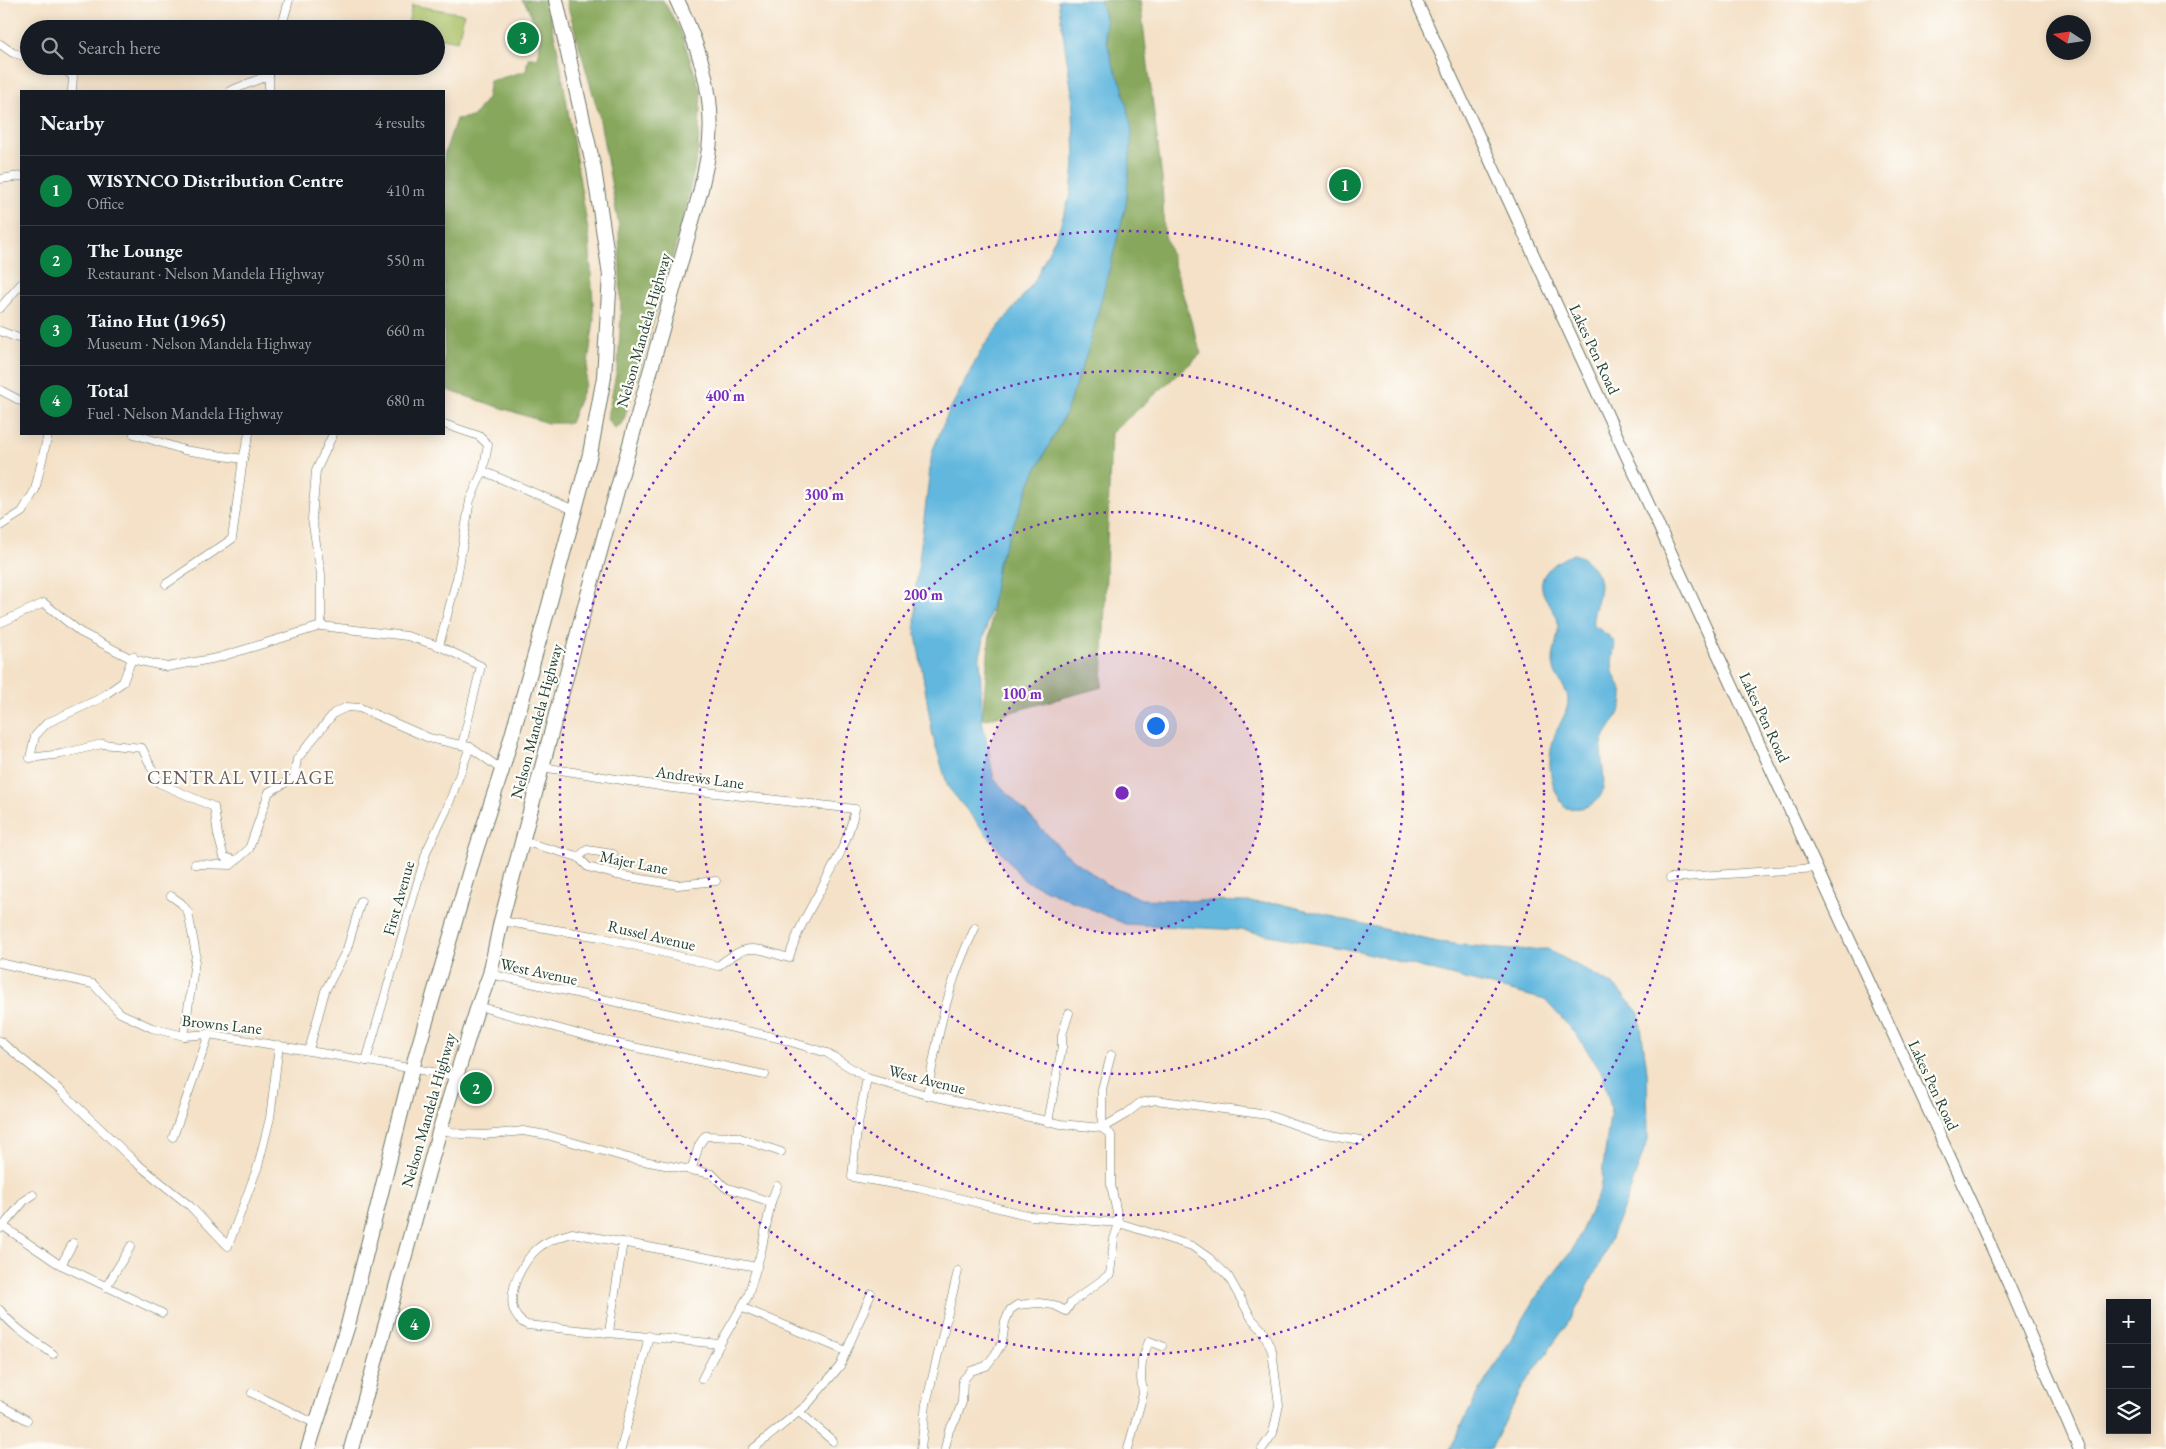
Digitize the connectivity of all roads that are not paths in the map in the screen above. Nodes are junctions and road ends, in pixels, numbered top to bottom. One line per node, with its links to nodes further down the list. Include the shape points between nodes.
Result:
1 (288, 0): 5 (street)
2 (556, 0): 28 (highway, Nelson Mandela Highway, via 594,169 610,275 604,377 590,454)
3 (677, 0): 36 (highway, Nelson Mandela Highway, via 701,55 710,106 710,140 701,189)
4 (1416, 0): 43 (street, Lakes Pen Road)
5 (283, 20)
6 (0, 44): 7 (street)
7 (20, 55)
8 (72, 75): 10 (street)
9 (269, 75): 11 (street); 12 (street)
10 (72, 90)
11 (232, 90)
12 (270, 90)
13 (20, 176): 14 (street)
14 (0, 179)
15 (20, 285): 16 (street)
16 (0, 308)
17 (0, 331): 18 (street)
18 (20, 339)
19 (0, 390): 20 (street)
20 (20, 400)
21 (445, 424): 27 (street, via 479,436 488,444)
22 (48, 435): 29 (street, via 35,490 22,512)
23 (137, 435): 26 (street, via 184,450)
24 (249, 435): 26 (street)
25 (333, 435): 32 (street, via 316,471 312,520 321,574)
26 (243, 459): 30 (street, via 232,539)
27 (483, 471): 28 (street); 33 (street, via 470,500 457,578)
28 (570, 516): 37 (highway, Nelson Mandela Highway)
29 (0, 526)
30 (166, 584)
31 (0, 623): 34 (street, via 44,603 80,632)
32 (321, 626): 33 (street, via 407,636); 34 (street, via 217,658 168,667)
33 (439, 646): 35 (street, First Avenue, via 481,666)
34 (133, 657): 41 (street, via 123,682 100,700 47,723 35,736 30,758 102,744 142,748 158,783 214,807 224,857)
35 (466, 746): 37 (street); 41 (street, via 429,738 360,708 347,707 334,712 297,759 294,778 269,792 249,849); 61 (street, First Avenue, via 446,810 426,850)
36 (542, 767): 38 (highway, Nelson Mandela Highway); 50 (street, Andrews Lane, via 672,788 855,809 843,851 796,933)
37 (502, 770): 62 (highway, Nelson Mandela Highway)
38 (522, 841): 40 (street, Majer Lane); 48 (highway, Nelson Mandela Highway)
39 (613, 854): 40 (street, via 587,850)
40 (578, 857): 45 (street, Majer Lane, via 588,867 633,878 678,884)
41 (235, 860): 42 (street, via 231,866)
42 (195, 864)
43 (1817, 868): 44 (street); 111 (street, Lakes Pen Road, via 2008,1283)
44 (1670, 878)
45 (716, 881)
46 (171, 896): 56 (street, via 188,912 196,954)
47 (361, 901): 59 (street, via 347,949 325,991)
48 (501, 921): 50 (street, Russel Avenue, via 600,937 718,966 736,951 752,947); 52 (highway, Nelson Mandela Highway)
49 (975, 928): 66 (street, via 961,957 943,1012)
50 (789, 958)
51 (0, 962): 56 (street, Browns Lane, via 94,984 120,1013 152,1028)
52 (490, 974): 53 (highway, Nelson Mandela Highway); 65 (street, West Avenue, via 778,1038 826,1053)
53 (478, 1006): 63 (highway, Nelson Mandela Highway); 64 (street, via 600,1040)
54 (1069, 1013): 67 (street, via 1062,1035)
55 (209, 1034): 56 (street, Browns Lane); 58 (street, Browns Lane); 70 (street)
56 (184, 1036)
57 (0, 1041): 58 (street, via 60,1090 135,1162 190,1206 228,1246 258,1166 270,1118)
58 (279, 1045): 59 (street, Browns Lane)
59 (309, 1050): 61 (street, Browns Lane)
60 (1111, 1055): 68 (street, via 1102,1089)
61 (366, 1061): 62 (street, Browns Lane)
62 (412, 1069): 63 (street, Browns Lane); 101 (highway, Nelson Mandela Highway, via 348,1325)
63 (456, 1076): 69 (highway, Nelson Mandela Highway)
64 (765, 1076)
65 (867, 1078): 66 (street, West Avenue); 77 (street, via 852,1177 918,1188 1031,1216)
66 (927, 1094): 67 (street, West Avenue)
67 (1048, 1122): 68 (street, West Avenue)
68 (1102, 1128): 71 (street, via 1140,1103 1156,1100 1268,1115 1316,1132); 77 (street, via 1112,1135 1111,1185)
69 (440, 1129): 73 (street, via 484,1135 523,1131); 104 (highway, Nelson Mandela Highway)
70 (172, 1136)
71 (1360, 1140)
72 (781, 1152): 73 (street, via 737,1137 705,1136)
73 (691, 1171): 76 (street, via 712,1174 725,1187)
74 (777, 1186): 76 (street)
75 (33, 1195): 78 (street)
76 (771, 1202): 83 (street)
77 (1119, 1223): 108 (street, via 1110,1274 1070,1303 1066,1310 1039,1303 1017,1305 1010,1310 1002,1343 994,1356 986,1366 971,1371 964,1380 962,1402 949,1430); 110 (street, via 1192,1246 1209,1258 1228,1276 1252,1319 1263,1330 1272,1350 1279,1405 1274,1433)
78 (1, 1227): 82 (street)
79 (623, 1242): 83 (street); 90 (street); 90 (street, via 572,1233 551,1240 528,1260 513,1289 512,1303 520,1322)
80 (73, 1243): 82 (street)
81 (131, 1246): 85 (street)
82 (61, 1265): 85 (street)
83 (756, 1267): 87 (street)
84 (958, 1271): 107 (street, via 926,1404)
85 (106, 1288): 89 (street)
86 (871, 1294): 94 (street)
87 (743, 1308): 92 (street); 94 (street)
88 (0, 1310): 95 (street)
89 (162, 1313)
90 (610, 1332): 91 (street)
91 (649, 1336): 92 (street); 105 (street)
92 (720, 1344): 96 (street)
93 (1162, 1346): 109 (street, via 1149,1341 1142,1360 1144,1394)
94 (846, 1351): 99 (street, via 840,1366)
95 (53, 1354)
96 (702, 1379)
97 (252, 1393): 101 (street)
98 (0, 1405): 100 (street)
99 (799, 1412): 102 (street); 106 (street)
100 (27, 1420)
101 (316, 1424): 103 (highway, Nelson Mandela Highway)
102 (833, 1441)
103 (308, 1449)
104 (351, 1449)
105 (621, 1449)
106 (753, 1449)
107 (921, 1449)
108 (945, 1449)
109 (1128, 1449)
110 (1262, 1449)
111 (2079, 1449)

